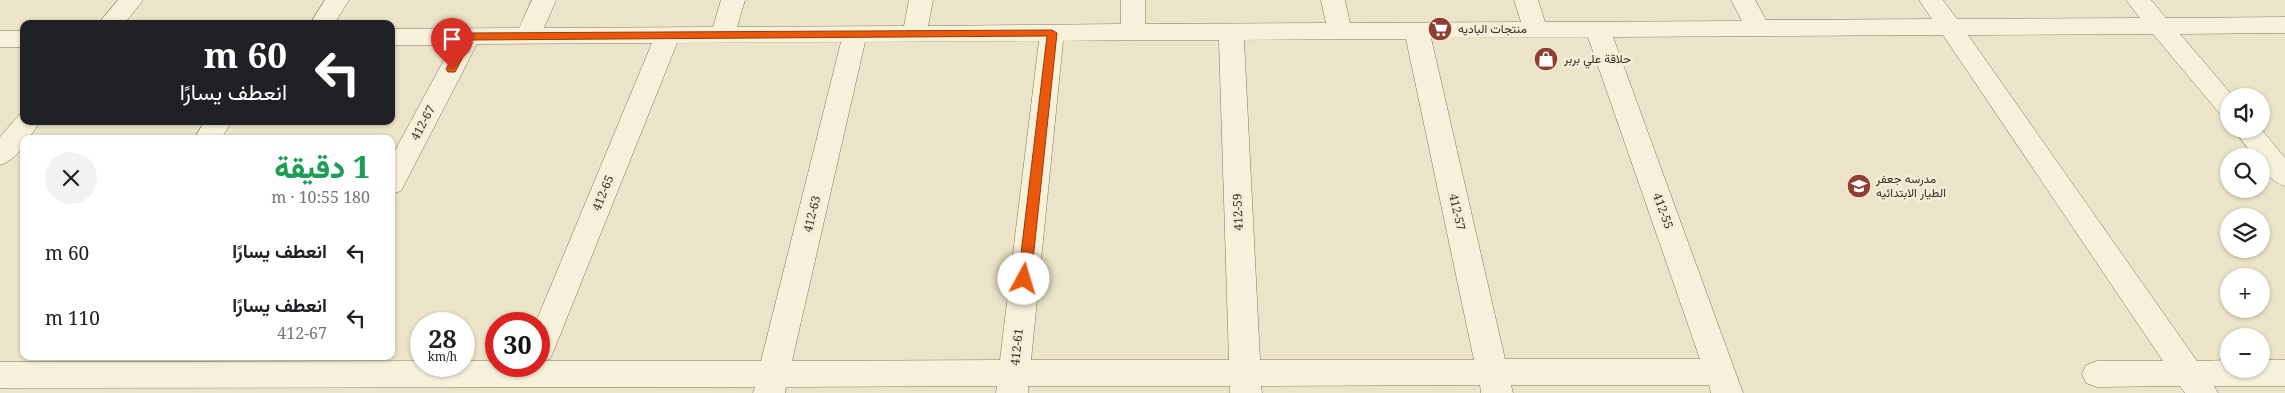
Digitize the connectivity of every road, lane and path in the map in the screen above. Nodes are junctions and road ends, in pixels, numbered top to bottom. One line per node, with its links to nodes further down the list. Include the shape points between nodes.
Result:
1 (131, 0): 12 (street)
2 (337, 0): 13 (street)
3 (544, 0): 30 (street)
4 (733, 0): 28 (street)
5 (921, 0): 26 (street)
6 (1133, 0): 24 (street)
7 (1334, 0): 20 (street)
8 (1526, 0): 18 (street)
9 (1743, 0): 17 (street)
10 (1931, 0): 16 (street)
11 (2138, 0): 14 (street)
12 (114, 20)
13 (324, 20)
14 (2161, 26): 15 (street); 16 (street); 34 (street)
15 (2285, 26)
16 (1950, 28): 17 (street); 53 (street)
17 (1758, 29): 19 (street)
18 (1536, 30): 19 (street); 21 (street)
19 (1598, 30): 49 (street, 412-55)
20 (1340, 31): 21 (street); 22 (street)
21 (1417, 31): 48 (street, 412-57)
22 (1231, 32): 24 (street); 52 (street, 412-59)
23 (1052, 33): 24 (street); 26 (street); 51 (street, 412-61)
24 (1133, 33)
25 (855, 34): 26 (street); 28 (street); 50 (street, 412-63)
26 (914, 34)
27 (668, 35): 28 (street); 30 (street); 40 (street, 412-65)
28 (723, 35)
29 (469, 36): 30 (street); 31 (street); 38 (street, 412-67)
30 (528, 36)
31 (395, 37)
32 (0, 39): 33 (street)
33 (20, 39)
34 (2220, 97)
35 (25, 125): 37 (street)
36 (2253, 138): 39 (street)
37 (0, 155)
38 (395, 176)
39 (2285, 176)
40 (550, 322)
41 (485, 372): 47 (street)
42 (550, 372): 50 (street)
43 (2285, 373): 53 (street)
44 (2097, 374): 53 (street)
45 (0, 375): 46 (street)
46 (51, 375): 47 (street)
47 (291, 375)
48 (1495, 382): 49 (street); 52 (street)
49 (1723, 382)
50 (771, 383): 51 (street)
51 (1013, 383): 52 (street)
52 (1245, 383)
53 (2195, 383)

